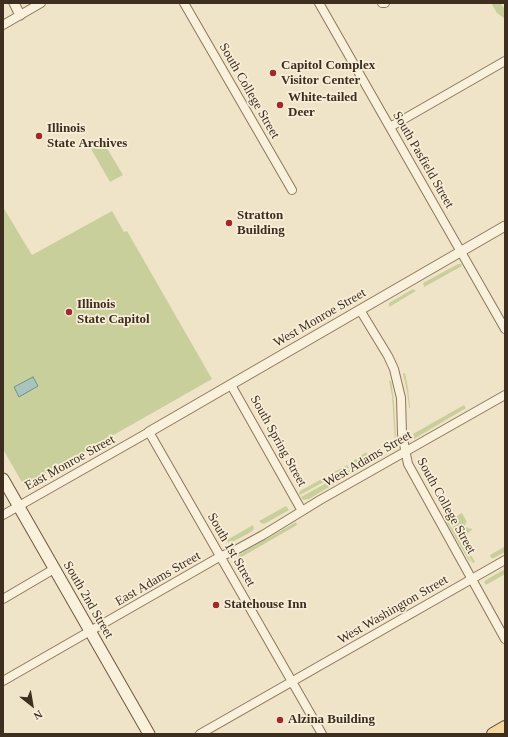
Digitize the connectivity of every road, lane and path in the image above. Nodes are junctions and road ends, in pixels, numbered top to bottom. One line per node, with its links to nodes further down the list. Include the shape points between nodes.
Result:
1 (14, 3): 7 (street)
2 (41, 3): 7 (street)
3 (184, 3): 11 (street, South College Street)
4 (319, 3): 10 (street, South Pasfield Street)
5 (382, 3): 6 (street)
6 (385, 3)
7 (20, 15): 8 (street)
8 (3, 25)
9 (505, 61): 10 (street)
10 (390, 127): 13 (street, South Pasfield Street)
11 (292, 190)
12 (505, 226): 13 (street, West Monroe Street)
13 (461, 252): 14 (street, West Monroe Street); 15 (street, South Pasfield Street)
14 (360, 310): 16 (street, West Monroe Street); 19 (street, South College Street, via 394,369 401,398)
15 (505, 329)
16 (231, 385): 18 (street, West Monroe Street); 22 (street, South Spring Street)
17 (505, 395): 19 (street, West Adams Street)
18 (149, 432): 21 (street, East Monroe Street); 24 (street, South 1st Street)
19 (405, 452): 22 (street, West Adams Street); 27 (street, South College Street, via 412,474)
20 (3, 479): 21 (main road, South 2nd Street)
21 (18, 506): 23 (street, East Monroe Street); 26 (main road, South 2nd Street)
22 (302, 511): 24 (street, West Adams Street)
23 (3, 515)
24 (221, 556): 29 (street, East Adams Street); 32 (street, South 1st Street)
25 (505, 560): 27 (street, West Washington Street)
26 (54, 570): 28 (street); 29 (main road, South 2nd Street)
27 (472, 579): 30 (street, South College Street); 32 (street, West Washington Street)
28 (3, 599)
29 (90, 631): 31 (street, East Adams Street); 34 (main road, South 2nd Street)
30 (505, 639)
31 (3, 681)
32 (292, 681): 35 (street, West Washington Street); 36 (street, South 1st Street)
33 (505, 727): 37 (main road)
34 (149, 734)
35 (200, 734)
36 (322, 734)
37 (493, 734)

